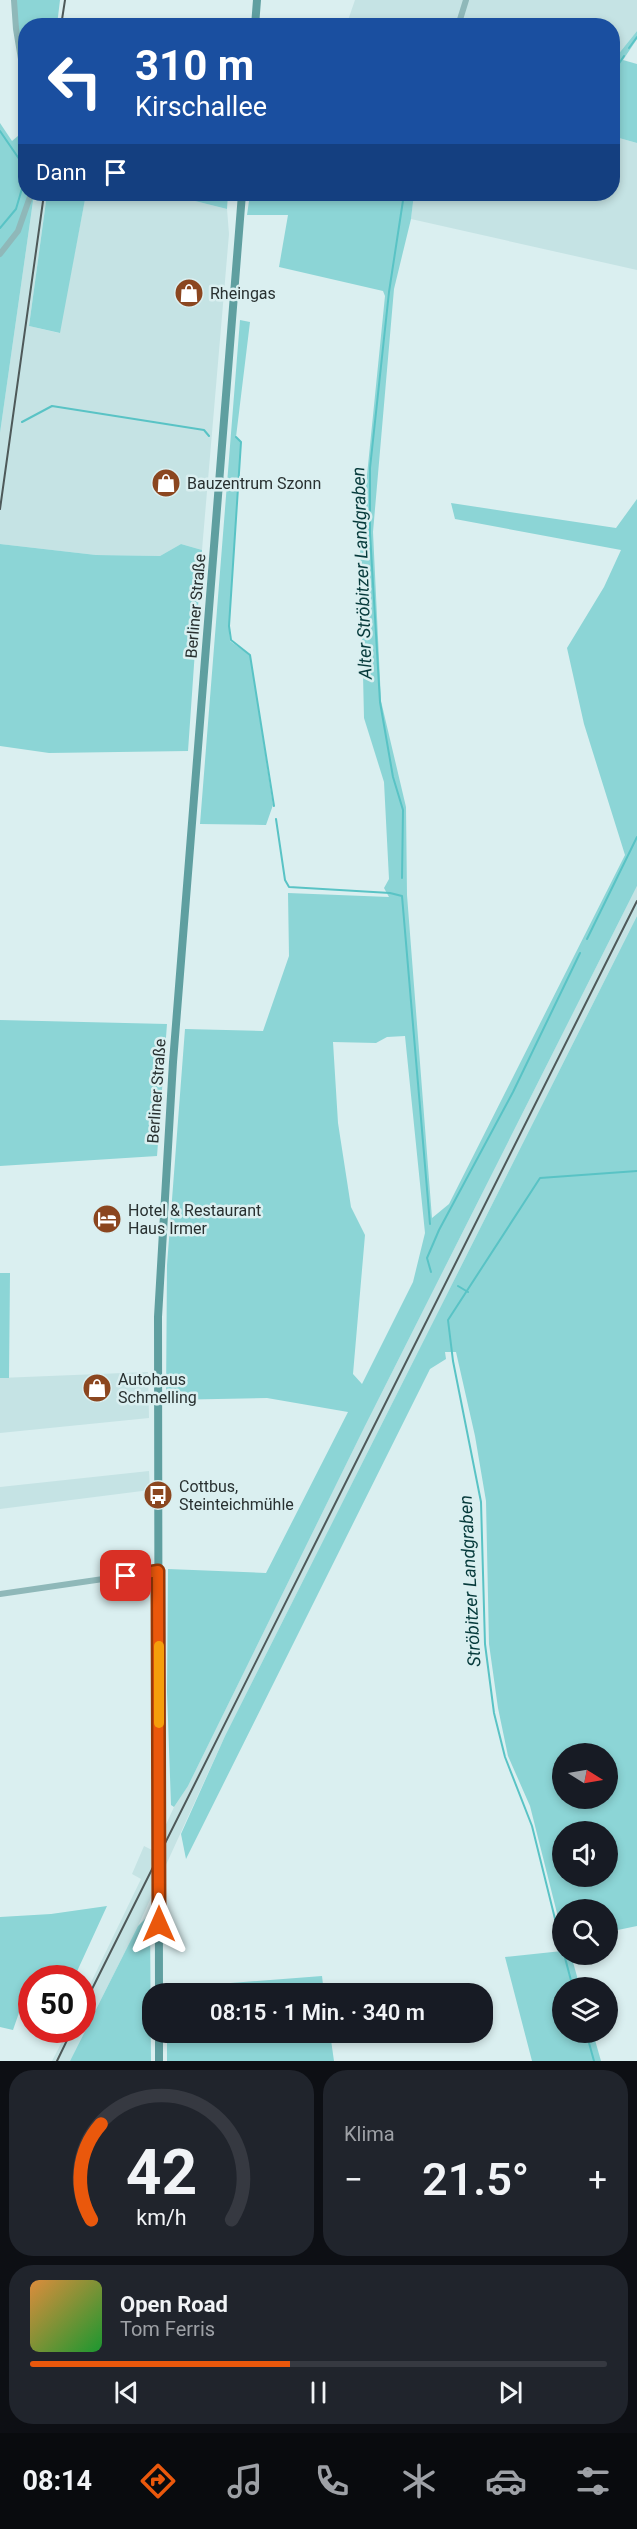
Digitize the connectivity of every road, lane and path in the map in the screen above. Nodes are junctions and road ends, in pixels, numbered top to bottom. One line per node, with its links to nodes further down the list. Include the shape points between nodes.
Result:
1 (14, 0): 6 (street)
2 (257, 0): 4 (main road)
3 (466, 0): 5 (street)
4 (256, 18)
5 (460, 18)
6 (18, 41)
7 (29, 201): 9 (street, via 18,231)
8 (241, 201): 10 (main road, Berliner Straße, via 162,1233 158,1317)
9 (0, 254)
10 (158, 1571): 11 (street); 12 (main road, Berliner Straße)
11 (0, 1594)
12 (159, 1983)
13 (159, 2043): 14 (main road)
14 (159, 2061)

